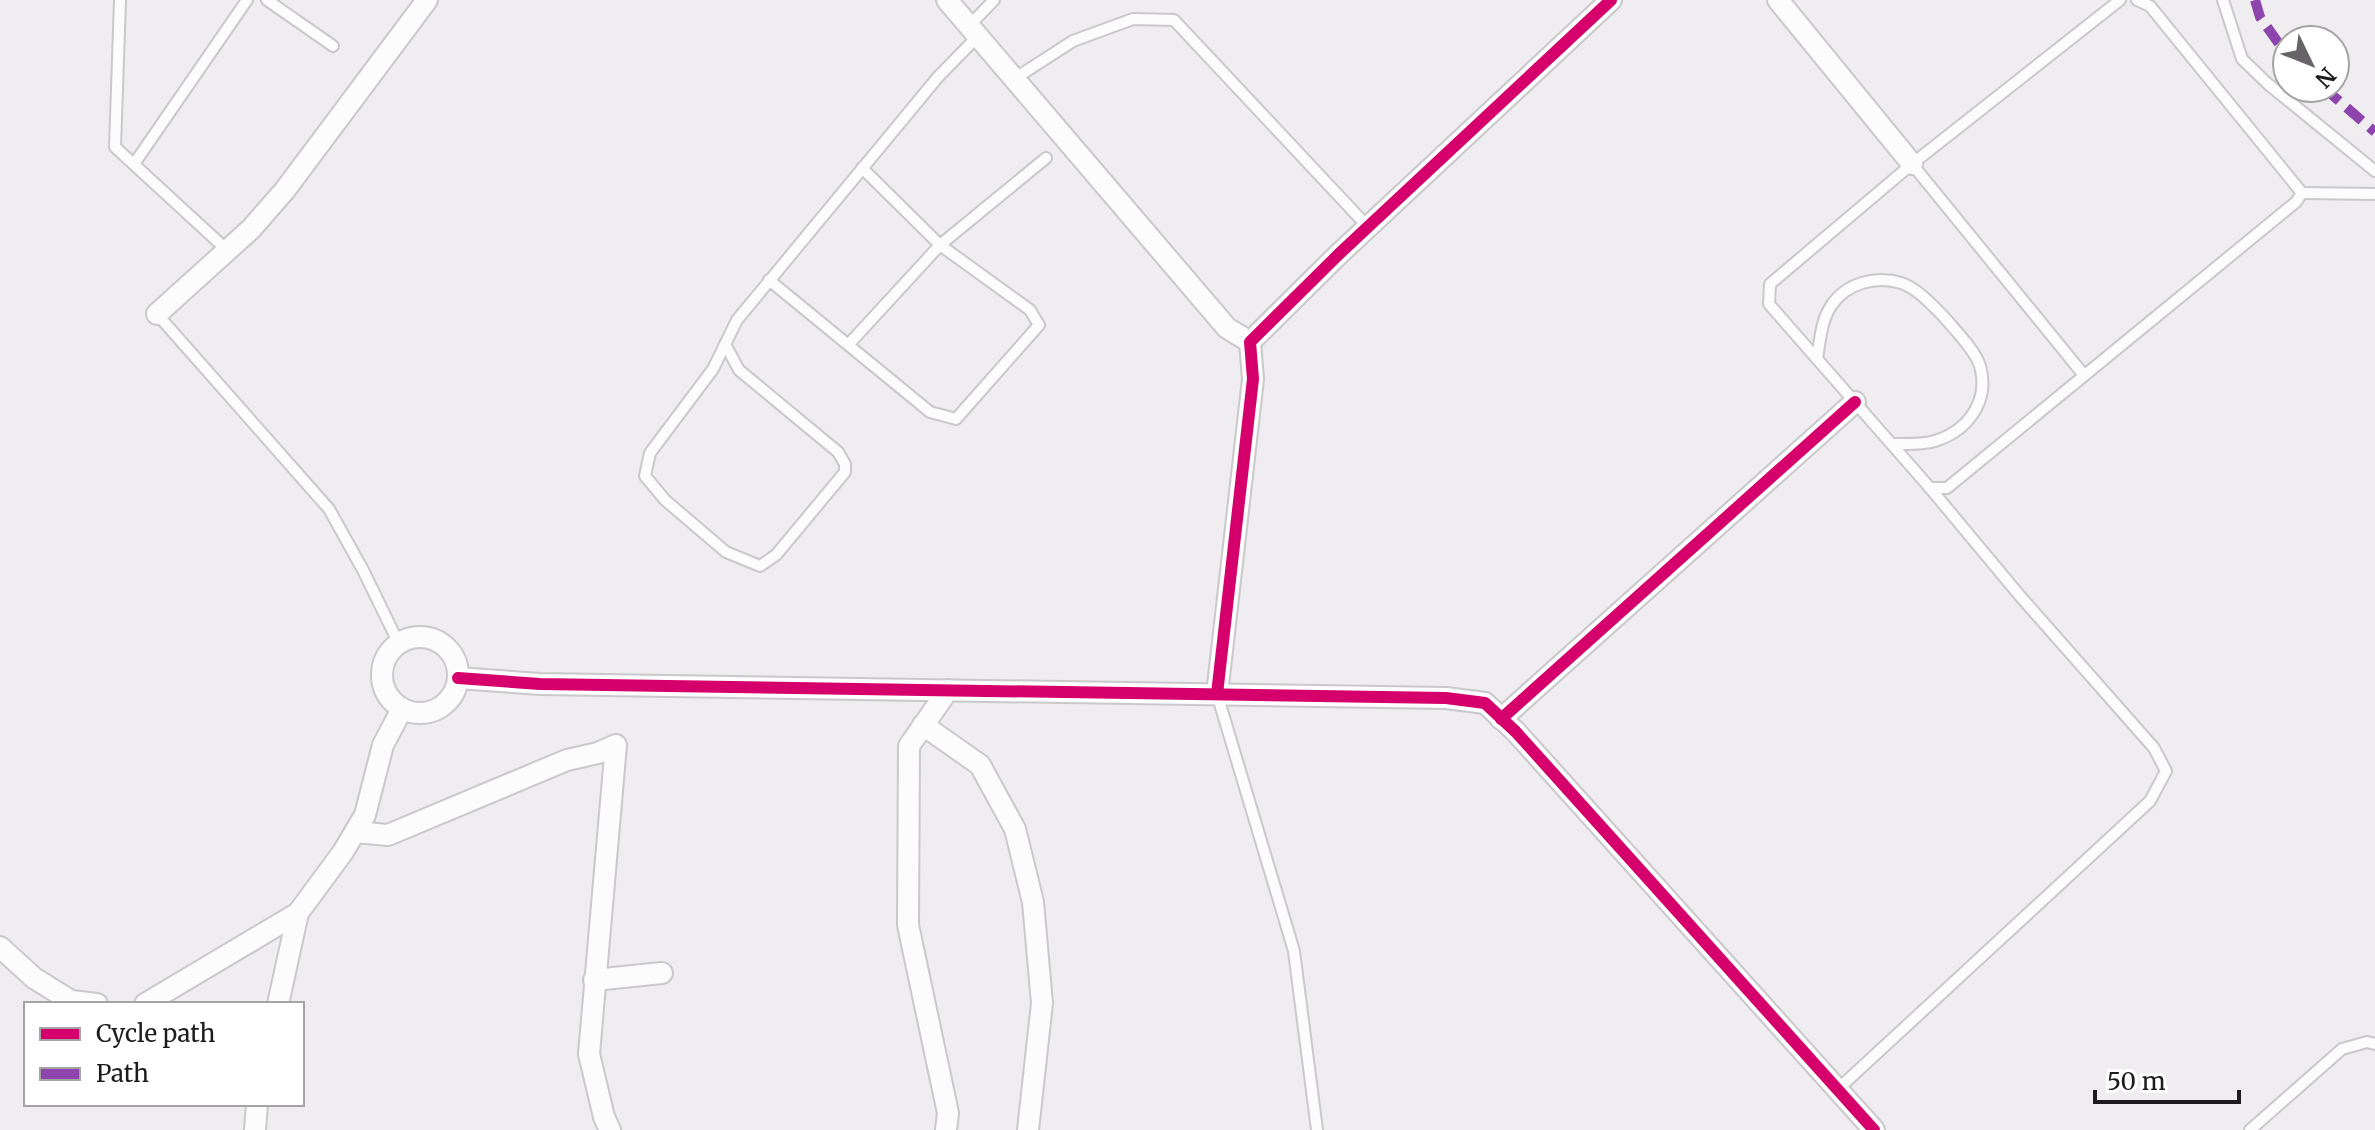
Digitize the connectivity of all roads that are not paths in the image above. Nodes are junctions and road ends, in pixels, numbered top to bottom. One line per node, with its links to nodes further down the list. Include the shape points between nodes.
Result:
1 (120, 0): 17 (lane, via 115,147)
2 (247, 0): 17 (lane)
3 (267, 0): 14 (lane)
4 (947, 0): 13 (street)
5 (994, 0): 13 (lane)
6 (1611, 0): 23 (street)
7 (1778, 0): 18 (street)
8 (2120, 0): 18 (lane)
9 (2137, 0): 12 (lane)
10 (2223, 0): 20 (lane, via 2242,59)
11 (424, 1): 25 (street, via 285,190)
12 (2151, 3): 21 (lane)
13 (974, 31): 15 (street); 19 (lane)
14 (333, 46)
15 (1014, 79): 23 (lane, via 1073,41 1133,19 1174,20); 28 (street, via 1227,328)
16 (1046, 158): 24 (lane)
17 (134, 164): 25 (lane)
18 (1912, 164): 31 (lane, via 1770,284 1769,304); 32 (lane)
19 (862, 168): 24 (lane); 26 (lane)
20 (2375, 171)
21 (2302, 193): 22 (lane); 32 (lane)
22 (2375, 194)
23 (1368, 227): 28 (street)
24 (940, 245): 30 (lane); 30 (lane, via 1030,310 1039,325 956,419 930,412)
25 (228, 251): 27 (street)
26 (769, 280): 29 (lane); 30 (lane)
27 (157, 314): 36 (lane, via 329,509)
28 (1250, 342): 39 (street, via 1253,379)
29 (725, 344): 29 (lane, via 713,369 650,453 645,476 726,552 760,566 776,555 845,472 845,464 838,452 739,370)
30 (849, 344)
31 (1817, 359): 33 (lane); 34 (lane, via 1831,306 1847,289 1872,279 1903,283 1957,331 1980,366 1981,397 1972,418 1932,442)
32 (2083, 374): 35 (lane, via 1947,488)
33 (1855, 402): 34 (lane); 41 (street)
34 (1892, 444): 35 (lane)
35 (1930, 488): 52 (lane, via 2154,748 2166,771 2150,801)
36 (399, 644): 37 (street, via 419,637 439,642 453,657); 40 (street, via 385,660 382,682)
37 (458, 678): 38 (street); 40 (street, via 450,698 433,711)
38 (948, 690): 39 (street); 42 (street)
39 (1217, 694): 41 (street, via 1446,698 1485,703); 58 (lane, via 1294,951)
40 (402, 709): 43 (street, via 383,745 365,815)
41 (1501, 719): 52 (street)
42 (923, 725): 56 (street, via 909,746 908,925 948,1113); 57 (street, via 980,765 1015,829 1033,902 1042,1003)
43 (355, 832): 44 (street); 47 (street, via 388,835 567,760 616,745)
44 (298, 913): 49 (street); 50 (street)
45 (0, 947): 48 (street, via 34,978)
46 (662, 973): 47 (street)
47 (594, 980): 55 (street, via 589,1054)
48 (80, 1002)
49 (148, 1002)
50 (278, 1002)
51 (2375, 1044): 60 (lane, via 2342,1049)
52 (1837, 1090): 59 (street)
53 (257, 1106): 54 (street)
54 (255, 1130)
55 (610, 1130)
56 (946, 1130)
57 (1028, 1130)
58 (1317, 1130)
59 (1874, 1130)
60 (2250, 1130)

